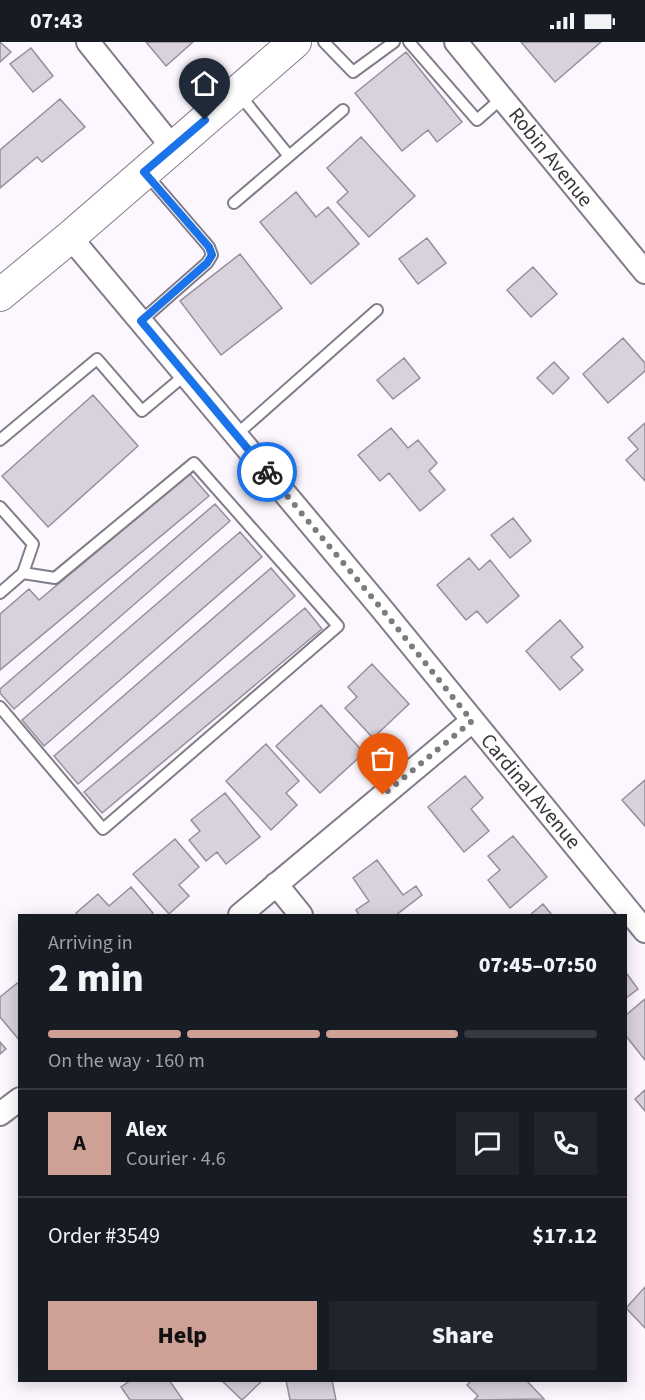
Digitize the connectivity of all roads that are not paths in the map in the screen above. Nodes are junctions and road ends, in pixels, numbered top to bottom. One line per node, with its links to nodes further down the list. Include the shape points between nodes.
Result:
1 (88, 42): 10 (street)
2 (295, 42): 7 (main road)
3 (324, 42): 4 (lane, via 353,72)
4 (394, 42)
5 (409, 42): 8 (lane, via 477,120)
6 (456, 42): 8 (street, Robin Avenue)
7 (237, 92): 10 (main road); 11 (lane)
8 (502, 98): 15 (street, Robin Avenue)
9 (343, 110): 11 (lane)
10 (173, 148): 12 (main road)
11 (289, 156): 13 (lane)
12 (144, 172): 14 (main road); 18 (lane, via 212,255)
13 (234, 202)
14 (70, 237): 16 (main road); 18 (street, Cardinal Avenue)
15 (645, 272)
16 (0, 294)
17 (377, 310): 20 (lane)
18 (141, 321): 19 (street, Cardinal Avenue)
19 (185, 375): 20 (street, Cardinal Avenue); 21 (lane, via 142,411 97,359)
20 (236, 435): 26 (street, Cardinal Avenue)
21 (0, 440)
22 (0, 507): 23 (lane, via 33,544)
23 (23, 573): 24 (lane); 25 (lane, via 55,578 194,463 338,626 103,829)
24 (0, 593)
25 (0, 707)
26 (472, 721): 27 (street); 30 (street, Cardinal Avenue)
27 (276, 884): 28 (street); 29 (street)
28 (241, 914)
29 (301, 914)
30 (645, 931)
31 (18, 1101): 32 (street)
32 (0, 1114)

